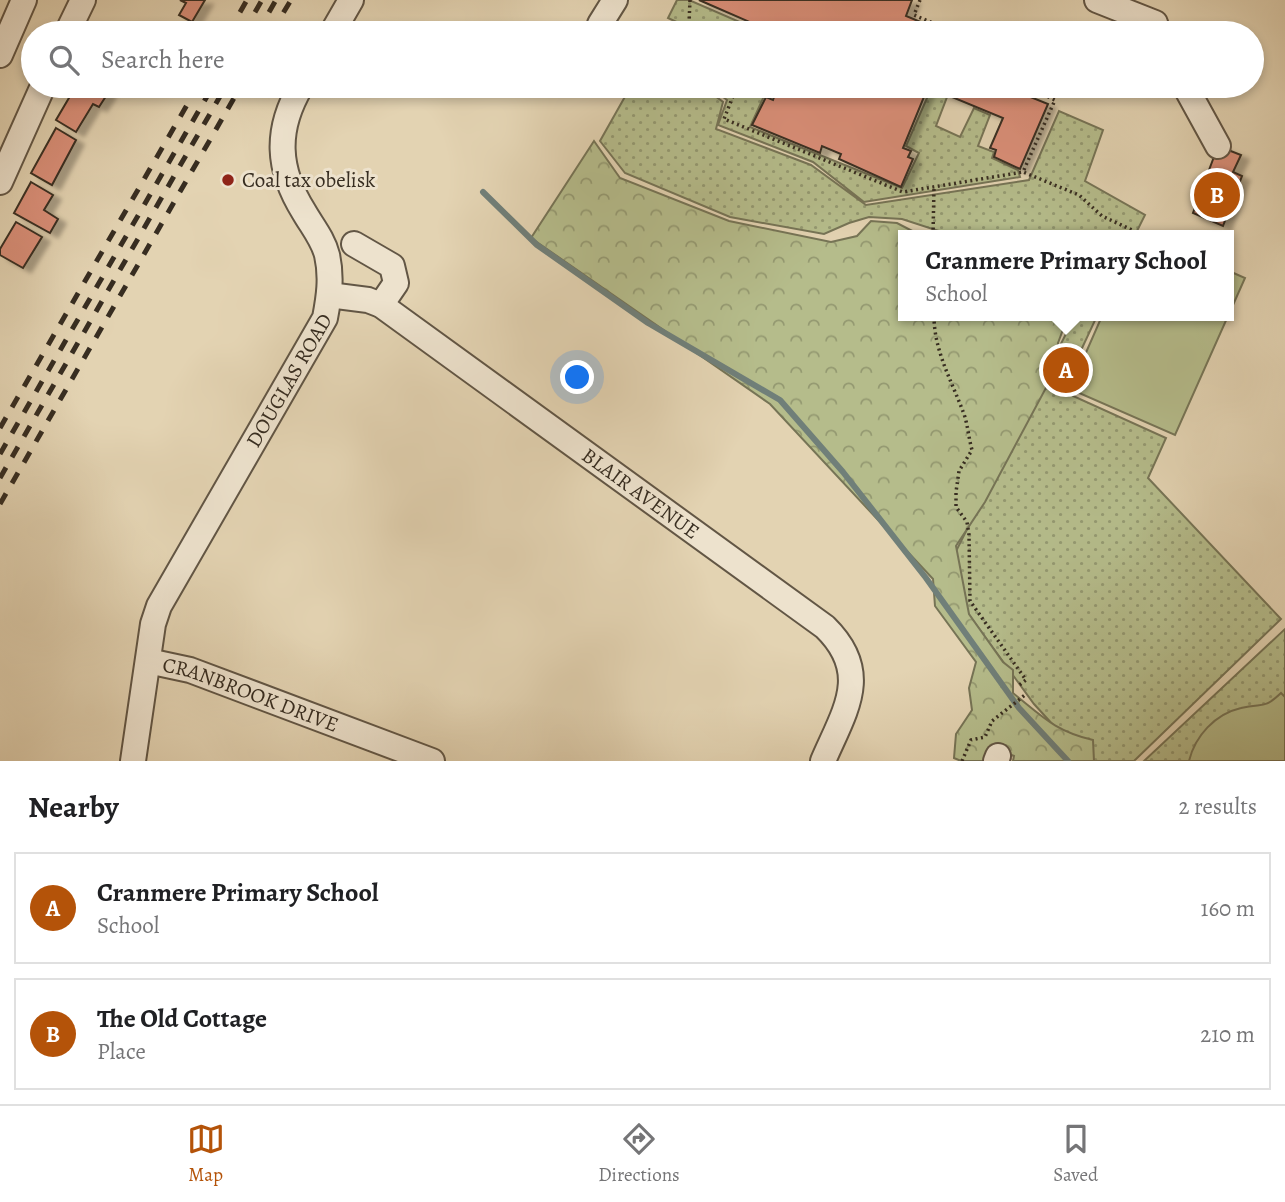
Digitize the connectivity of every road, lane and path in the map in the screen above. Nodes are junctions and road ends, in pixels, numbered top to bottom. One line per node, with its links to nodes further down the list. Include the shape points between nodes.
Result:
1 (24, 0): 14 (street)
2 (83, 0): 8 (street)
3 (351, 0): 9 (street)
4 (615, 0): 10 (street)
5 (690, 0): 11 (path)
6 (920, 0): 12 (path, via 914,15)
7 (1097, 0): 13 (street)
8 (73, 21)
9 (339, 21)
10 (602, 21)
11 (689, 21)
12 (928, 21)
13 (1149, 21)
14 (0, 55)
15 (38, 98): 22 (street)
16 (295, 98): 27 (street, DOUGLAS ROAD, via 282,141 284,166 291,189 326,252)
17 (732, 98): 23 (path, via 724,120 903,192)
18 (1050, 98): 21 (path, via 1055,100)
19 (1192, 98): 20 (street)
20 (1218, 146)
21 (1023, 172): 23 (path); 25 (path, via 1079,195 1102,216)
22 (0, 182)
23 (934, 187): 24 (path)
24 (933, 230)
25 (1132, 230)
26 (354, 243): 28 (street, via 392,267 396,283)
27 (329, 295): 28 (street, BLAIR AVENUE); 30 (street, DOUGLAS ROAD, via 325,318 313,341 159,606)
28 (381, 305): 35 (street, BLAIR AVENUE, via 838,640 853,678 847,705)
29 (934, 321): 31 (path, via 972,450 958,471 956,492 956,507 967,522 969,535 970,600 1026,680)
30 (148, 661): 33 (street, DOUGLAS ROAD); 34 (street, CRANBROOK DRIVE, via 190,670)
31 (1018, 686)
32 (1024, 697): 36 (path, via 992,721 985,737 971,740)
33 (133, 761)
34 (432, 761)
35 (823, 761)
36 (962, 761)

